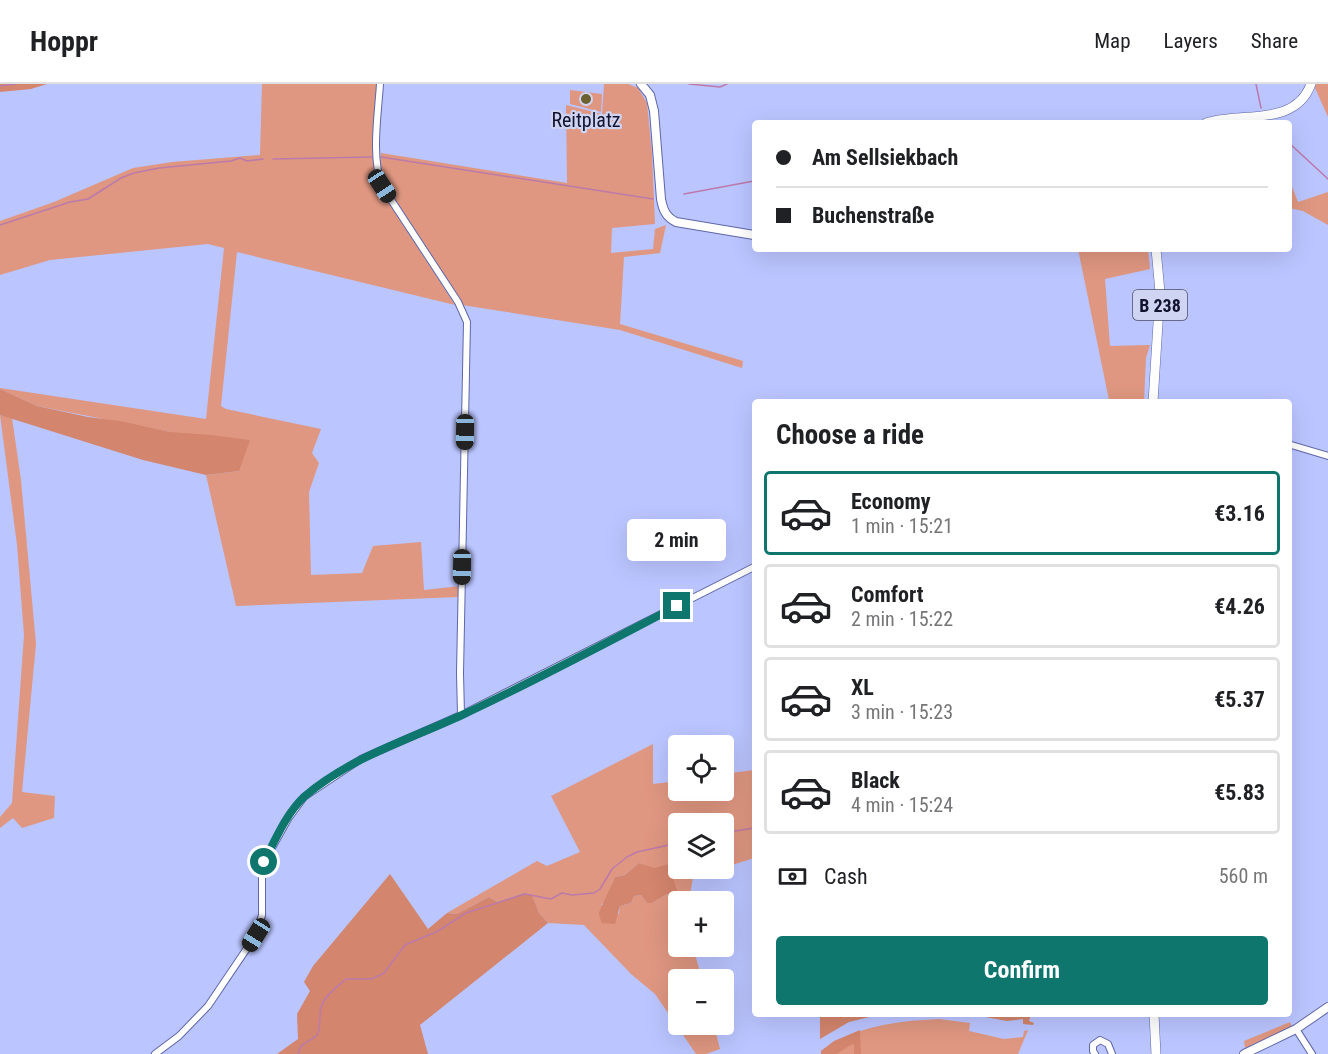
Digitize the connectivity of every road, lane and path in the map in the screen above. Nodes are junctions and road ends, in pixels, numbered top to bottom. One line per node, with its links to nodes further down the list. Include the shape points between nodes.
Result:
1 (380, 84): 11 (street, via 378,177 458,302 466,322)
2 (641, 84): 5 (street, via 652,101 661,199 668,218)
3 (1311, 84): 4 (main road, via 1306,95 1284,111)
4 (1218, 120)
5 (752, 235)
6 (1156, 252): 7 (main road, B 238, via 1161,292)
7 (1154, 399)
8 (1292, 445): 9 (street)
9 (1328, 456)
10 (752, 568): 11 (street)
11 (461, 715): 15 (street, via 361,759 304,797 264,862 262,915 256,935 208,1006)
12 (1328, 1007): 14 (street)
13 (1154, 1017): 18 (main road)
14 (1296, 1029): 19 (street); 20 (street)
15 (155, 1054)
16 (1095, 1054): 17 (street, via 1093,1045 1098,1040 1104,1041)
17 (1112, 1054)
18 (1156, 1054)
19 (1244, 1054)
20 (1312, 1054)

